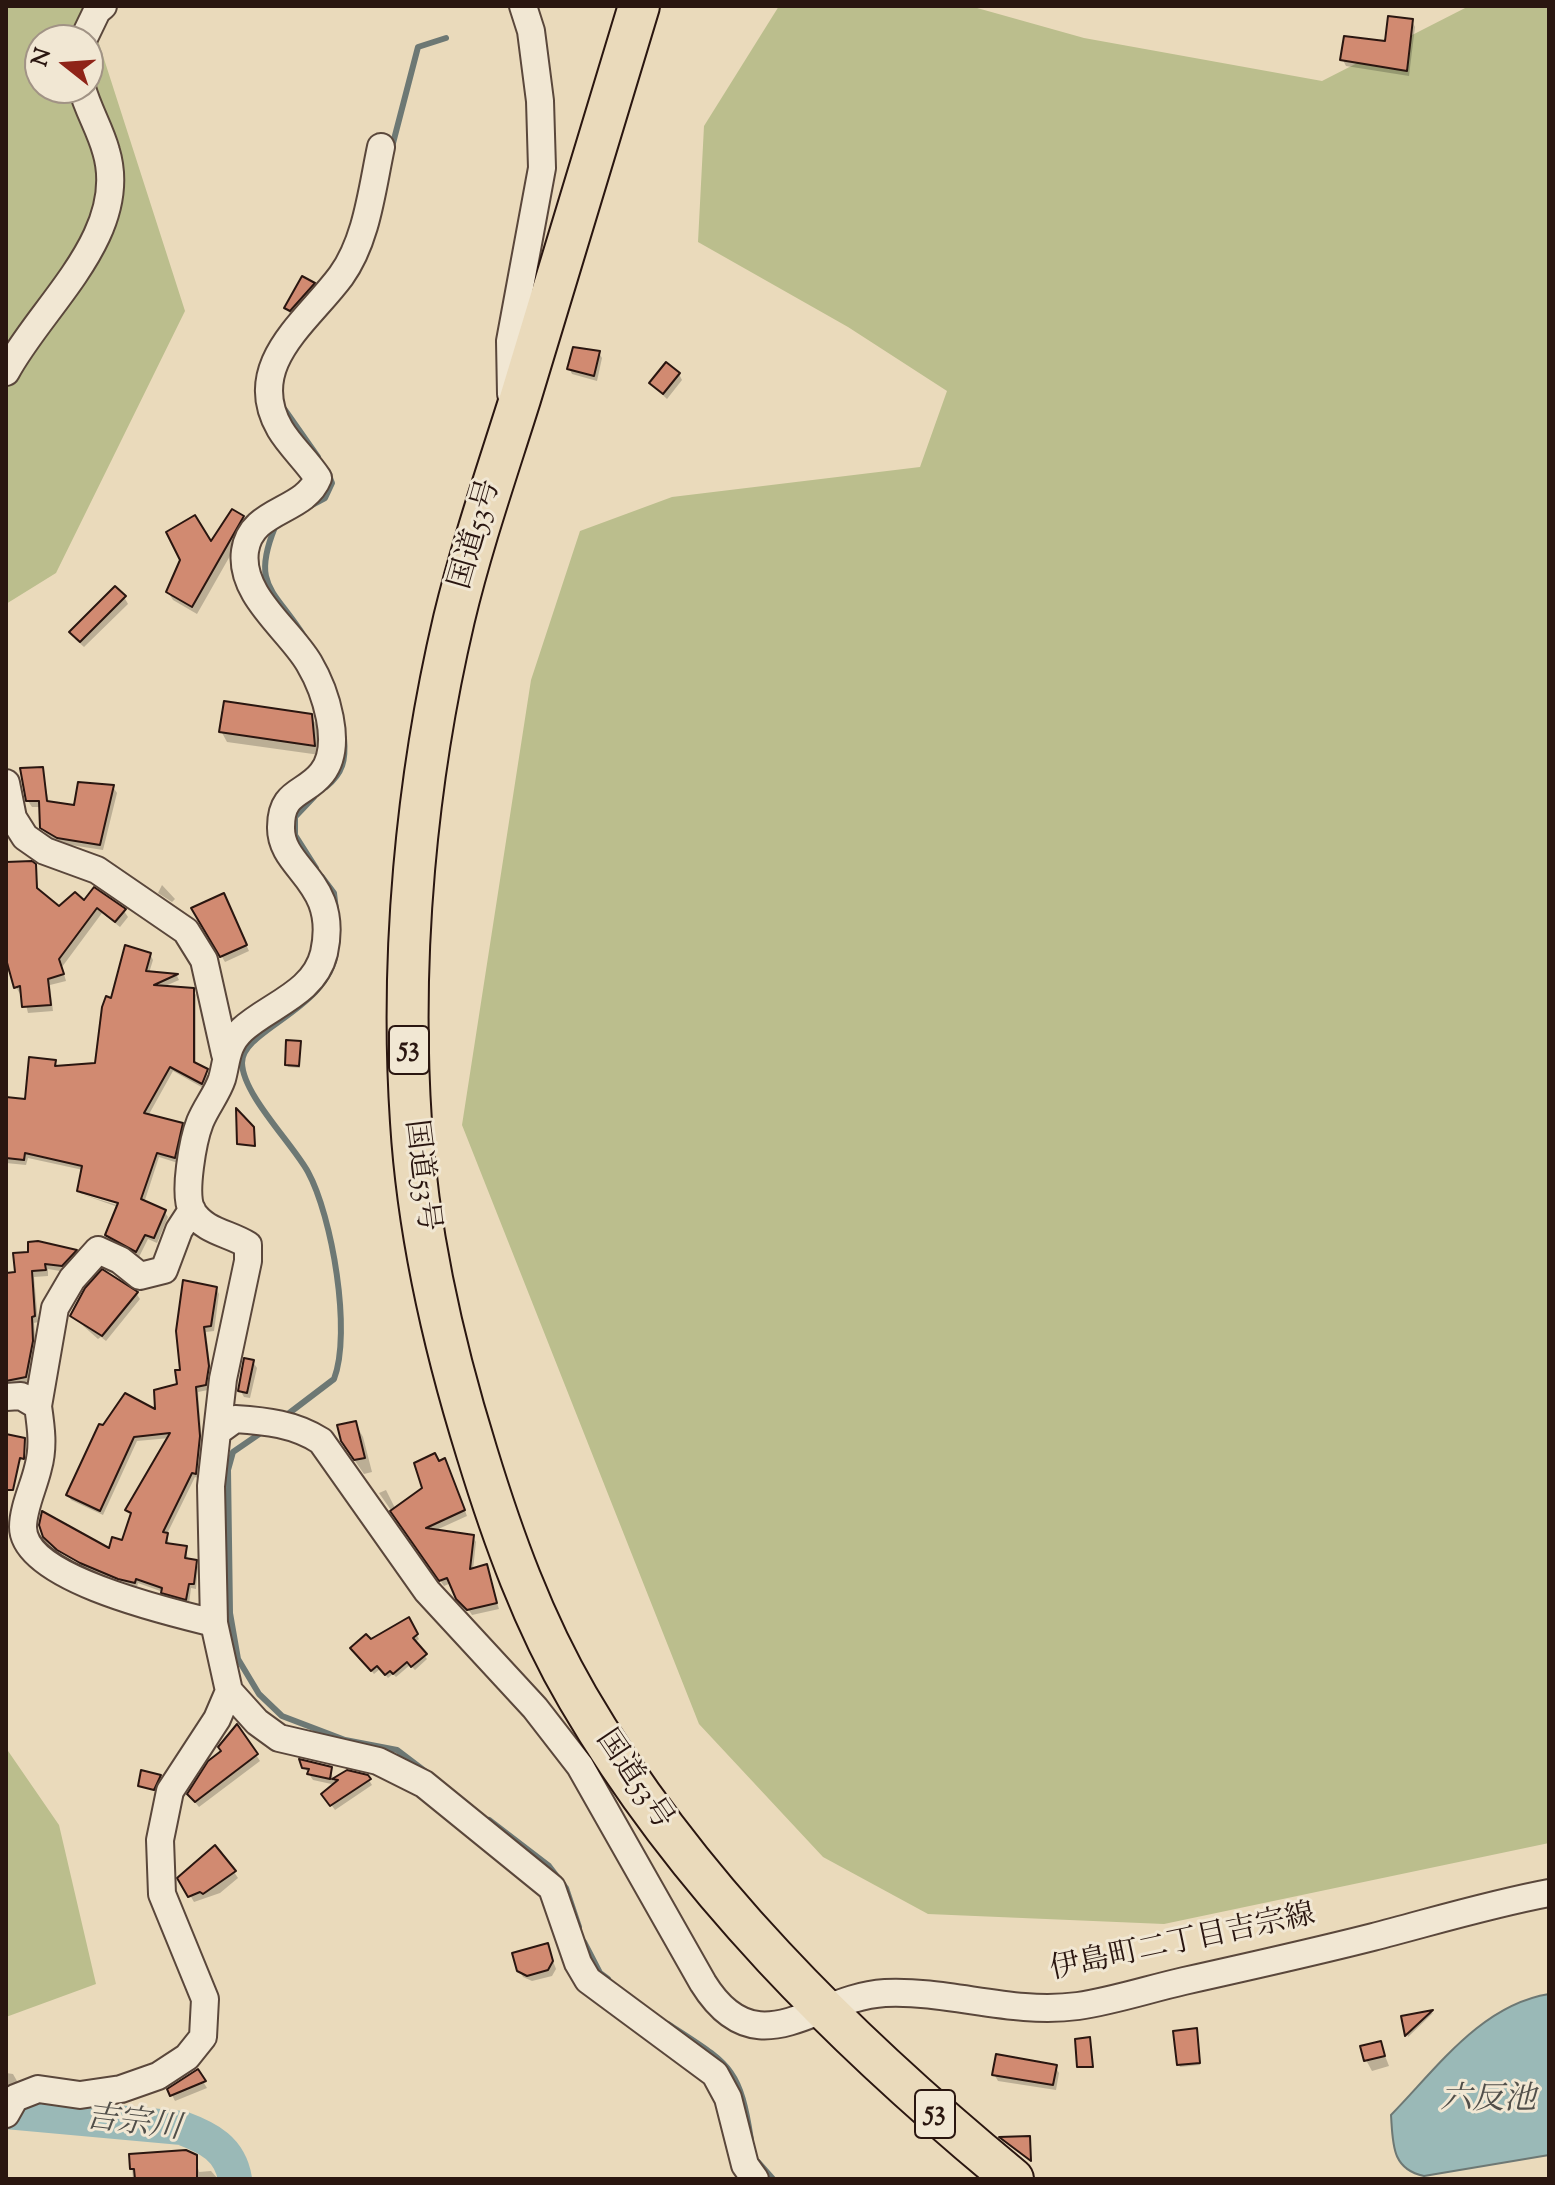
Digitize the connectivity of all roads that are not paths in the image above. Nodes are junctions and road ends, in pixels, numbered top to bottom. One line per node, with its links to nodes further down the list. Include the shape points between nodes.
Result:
1 (103, 6): 4 (street)
2 (523, 6): 8 (street, via 540,101 542,168 510,341)
3 (639, 6): 8 (highway, 国道53号 / 53)
4 (92, 24)
5 (88, 104): 7 (street, via 107,151 105,215)
6 (381, 147): 10 (street, via 359,243 342,275 281,347 271,369 272,412 318,478 313,490 259,521 246,547 250,584 310,665 326,704 329,758 322,774 291,795 281,812 280,832 322,897 328,919 323,956 307,982 283,1005 242,1030)
7 (6, 372)
8 (512, 424): 18 (highway, 国道53号 / 53, via 454,621 431,745 416,870 410,1110 431,1267 490,1497 519,1578 576,1694 671,1838 711,1888)
9 (6, 783): 10 (street, via 13,818 25,837 45,851 97,870 186,931 204,960)
10 (225, 1054): 11 (street, via 222,1080 200,1123 187,1188)
11 (192, 1210): 13 (street, via 164,1270 140,1276 98,1250 72,1279 55,1308); 14 (street, via 211,1230 248,1245)
12 (6, 1397): 13 (street, via 21,1396)
13 (38, 1406): 15 (street, via 43,1433 39,1464 22,1525 28,1544 76,1580)
14 (217, 1432): 15 (street, via 211,1486); 18 (street, 伊島町二丁目吉宗線, via 235,1419 253,1420 302,1429 321,1441 427,1591 535,1708 580,1766 716,2003 731,2016 778,2025 803,2020)
15 (214, 1623): 16 (street)
16 (229, 1691): 19 (street, via 170,1791 160,1840 162,1894 205,1999 203,2037 187,2057 158,2076 80,2095 38,2089 15,2098); 20 (street, via 279,1738 378,1761 424,1784 552,1888 588,1980 715,2074 728,2098 745,2165)
17 (1549, 1893): 18 (street, 伊島町二丁目吉宗線, via 1078,2006 992,2006 888,1993 858,1995)
18 (826, 2007): 21 (highway, 国道53号 / 53, via 941,2119)
19 (9, 2108)
20 (755, 2179)
21 (1013, 2179)

